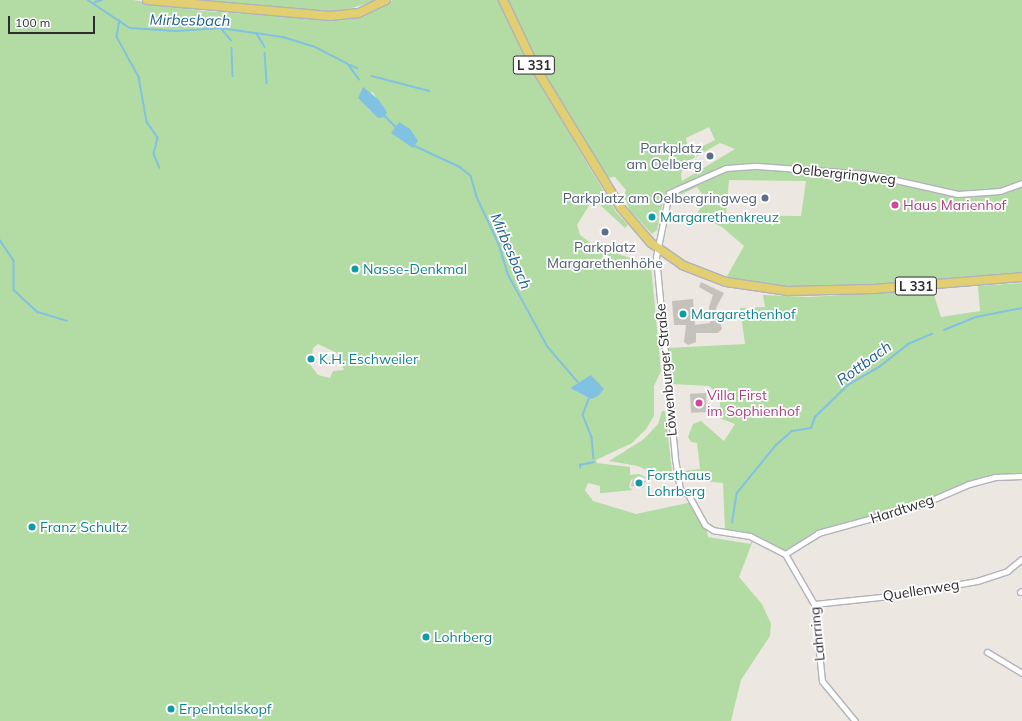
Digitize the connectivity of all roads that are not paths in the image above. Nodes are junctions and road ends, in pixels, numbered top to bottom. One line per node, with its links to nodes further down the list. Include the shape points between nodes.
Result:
1 (147, 0): 2 (main road, via 330,16 359,13)
2 (386, 0)
3 (503, 0): 6 (main road, L 331, via 525,50 571,127 625,214)
4 (1022, 183): 5 (street, Oelbergringweg, via 1000,191 958,194 869,174 757,166 726,168)
5 (669, 193): 6 (street, Löwenburger Straße)
6 (657, 249): 7 (main road, L 331, via 700,274 770,290 832,291); 9 (street, Löwenburger Straße, via 666,374 680,490 688,494 705,525 713,530 750,536)
7 (1022, 277)
8 (1022, 476): 9 (street, Hardtweg, via 995,477 975,482 920,505 818,533)
9 (785, 554): 11 (street, Lahrring)
10 (1022, 559): 11 (street, Quellenweg, via 1007,571 977,581 899,595)
11 (814, 604): 14 (street, Lahrring, via 822,681)
12 (987, 652): 13 (street)
13 (1022, 673)
14 (855, 721)

